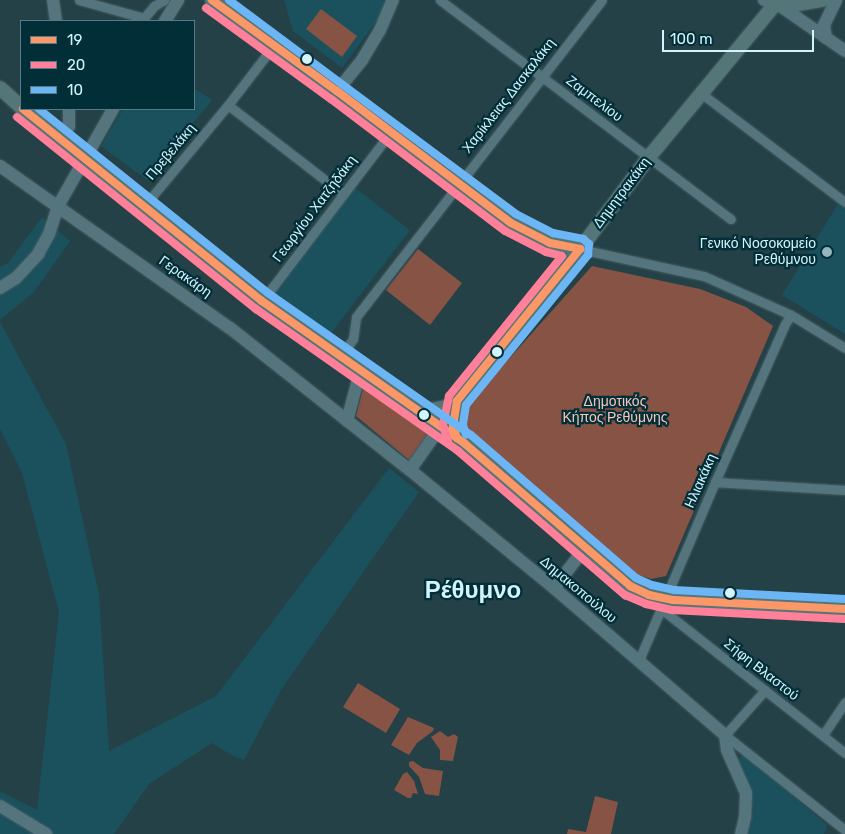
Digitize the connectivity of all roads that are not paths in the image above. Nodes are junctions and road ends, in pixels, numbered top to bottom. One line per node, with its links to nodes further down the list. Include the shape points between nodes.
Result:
1 (53, 0): 12 (street)
2 (79, 0): 3 (street, via 144,18)
3 (164, 0)
4 (178, 0): 13 (street)
5 (212, 0): 15 (main road)
6 (393, 0): 19 (street, via 362,60)
7 (440, 0): 17 (street, Ζαμπελίου)
8 (602, 0): 17 (street, Χαρίκλειας Δασκαλάκη)
9 (823, 0): 11 (main road, via 797,4)
10 (836, 0): 14 (street, via 824,25)
11 (772, 1): 14 (street); 20 (main road, Δημητρακάκη)
12 (56, 20)
13 (166, 20)
14 (826, 38): 16 (street)
15 (274, 45): 19 (main road); 21 (street, Πρεβελάκη)
16 (845, 51)
17 (541, 76): 29 (street, Ζαμπελίου); 31 (street, Χαρίκλειας Δασκαλάκη)
18 (0, 88): 22 (main road)
19 (337, 91): 26 (main road)
20 (702, 94): 29 (main road, Δημητρακάκη); 33 (street)
21 (228, 105): 32 (street); 34 (street, Πρεβελάκη)
22 (20, 106)
23 (24, 110): 27 (main road)
24 (69, 110): 27 (street, via 69,126)
25 (112, 110): 28 (street)
26 (390, 133): 31 (main road); 32 (street, Γεωργίου Χατζηδάκη)
27 (59, 139): 28 (main road)
28 (84, 158): 34 (main road); 35 (street)
29 (649, 158): 36 (street, Ζαμπελίου); 37 (main road, Δημητρακάκη)
30 (0, 166): 35 (street, Γερακάρη)
31 (458, 183): 37 (main road, via 511,223 542,240); 42 (street, Χαρίκλειας Δασκαλάκη, via 356,317 353,339)
32 (343, 194): 39 (street, Γεωργίου Χατζηδάκη)
33 (844, 199)
34 (145, 205): 39 (main road)
35 (58, 206): 38 (street, via 38,254 16,278); 46 (street, Γερακάρη, via 230,328)
36 (731, 219)
37 (580, 249): 40 (street, via 704,276); 44 (main road, Δημητρακάκη)
38 (0, 288)
39 (262, 301): 42 (main road)
40 (791, 315): 41 (street); 50 (street, Ηλιακάκη)
41 (845, 348)
42 (340, 358): 43 (main road)
43 (360, 372): 45 (main road); 46 (street)
44 (457, 401): 45 (main road, via 432,410); 48 (main road, Δημητρακάκη, via 453,426)
45 (417, 409): 47 (main road)
46 (347, 421): 49 (street, Γερακάρη)
47 (441, 426): 48 (main road); 49 (street)
48 (457, 438): 52 (main road)
49 (410, 470): 53 (street, Δημακοπούλου)
50 (715, 482): 51 (street); 54 (street, Ηλιακάκη)
51 (845, 490)
52 (585, 548): 53 (street); 54 (main road, via 630,586)
53 (554, 588): 56 (street, Δημακοπούλου)
54 (662, 604): 55 (main road); 56 (street, Ηλιακάκη); 57 (street, Σήφη Βλαστού)
55 (845, 609)
56 (639, 660): 59 (street, Δημακοπούλου)
57 (765, 690): 59 (street); 60 (street, Σήφη Βλαστού)
58 (845, 702): 60 (street)
59 (725, 735): 63 (street); 65 (street, via 727,750 746,793)
60 (823, 735): 61 (street, Σήφη Βλαστού)
61 (845, 753)
62 (0, 806): 64 (street)
63 (842, 828)
64 (46, 833)
65 (741, 834)

